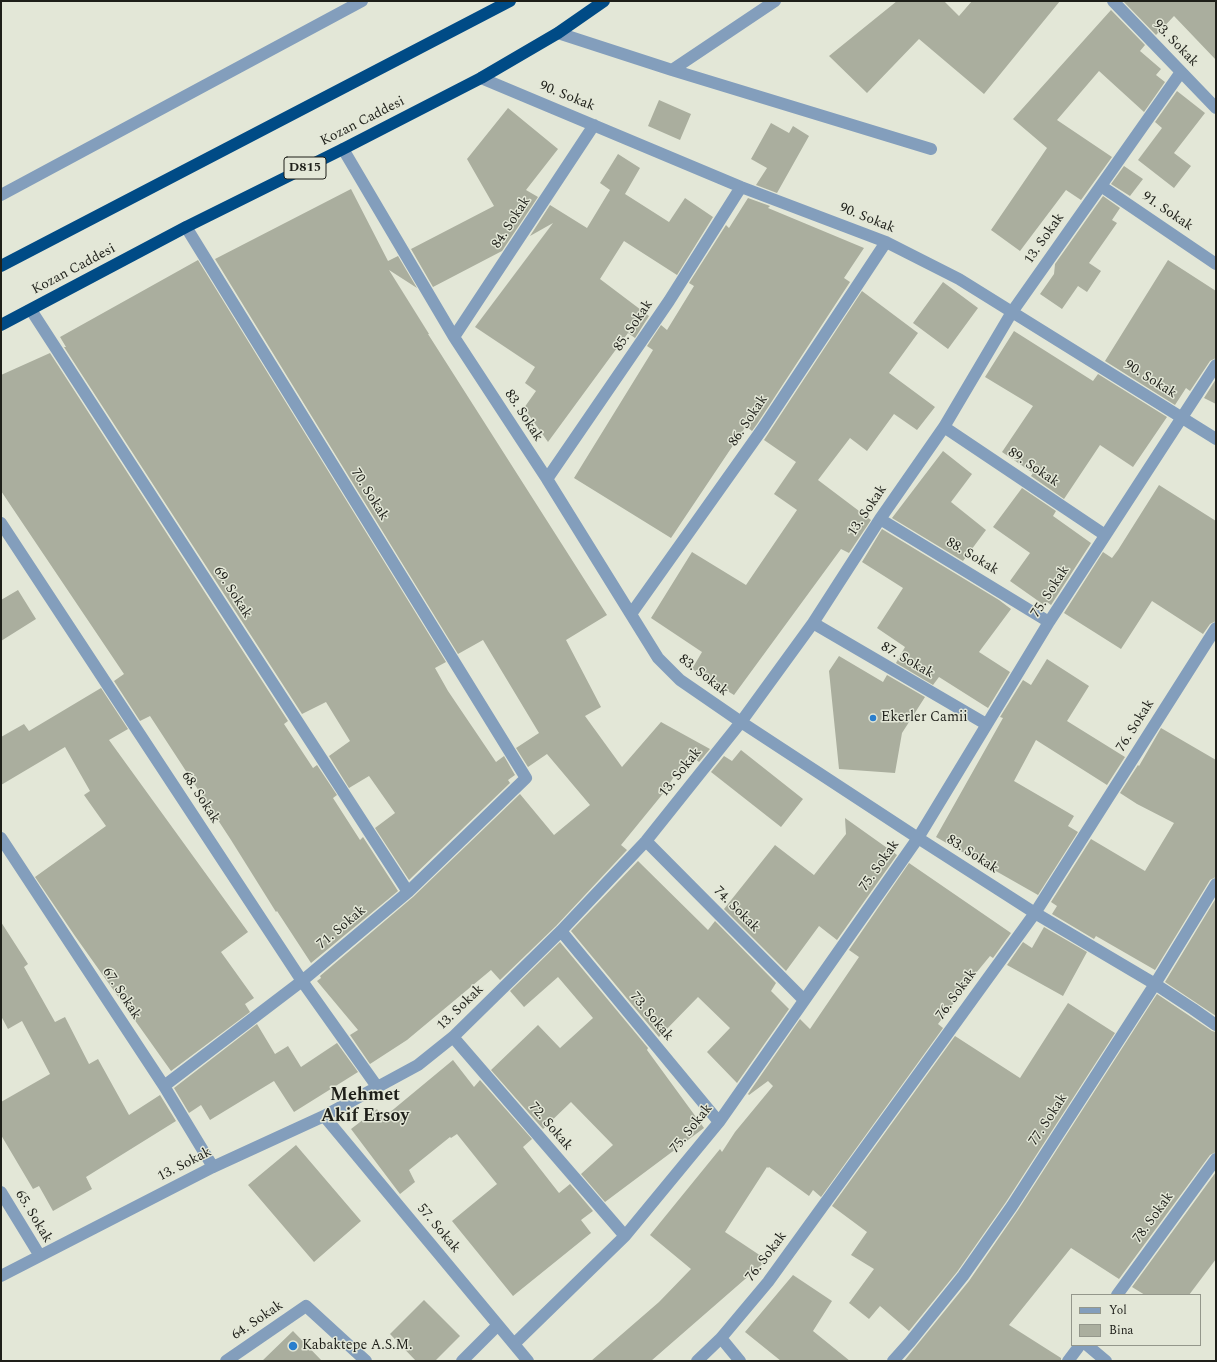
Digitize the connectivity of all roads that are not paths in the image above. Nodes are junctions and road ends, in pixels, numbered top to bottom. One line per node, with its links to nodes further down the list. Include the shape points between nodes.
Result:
1 (362, 1): 16 (street)
2 (510, 1): 20 (highway)
3 (604, 1): 6 (highway, Kozan Caddesi / D815)
4 (775, 1): 7 (street)
5 (1113, 1): 8 (street, 93. Sokak)
6 (558, 33): 7 (street); 9 (highway, Kozan Caddesi / D815)
7 (672, 70): 13 (street)
8 (1181, 72): 10 (street, 93. Sokak); 14 (street, 13. Sokak)
9 (481, 78): 11 (street, 90. Sokak); 12 (highway, Kozan Caddesi / D815)
10 (1216, 108)
11 (594, 125): 15 (street, 90. Sokak); 24 (street, 84. Sokak)
12 (343, 149): 17 (highway, Kozan Caddesi / D815); 24 (street, 83. Sokak)
13 (931, 149)
14 (1101, 186): 19 (street, 91. Sokak); 22 (street, 13. Sokak)
15 (741, 187): 18 (street, 90. Sokak); 29 (street, 85. Sokak, via 669,301)
16 (1, 195)
17 (186, 227): 21 (highway, Kozan Caddesi / D815); 39 (street, 70. Sokak)
18 (886, 242): 22 (street, 90. Sokak, via 959,279); 33 (street, 86. Sokak, via 763,428)
19 (1216, 264)
20 (1, 266)
21 (31, 310): 23 (highway, Kozan Caddesi / D815); 44 (street, 69. Sokak)
22 (1012, 312): 26 (street, 90. Sokak); 27 (street, 13. Sokak)
23 (1, 325)
24 (454, 337): 29 (street, 83. Sokak)
25 (1216, 365): 26 (street, 75. Sokak)
26 (1182, 418): 28 (street, 90. Sokak); 32 (street, 75. Sokak)
27 (944, 427): 30 (street, 13. Sokak); 32 (street, 89. Sokak)
28 (1216, 438)
29 (547, 479): 33 (street, 83. Sokak)
30 (880, 519): 34 (street, 88. Sokak); 35 (street, 13. Sokak)
31 (1, 523): 47 (street, 68. Sokak)
32 (1105, 535): 34 (street, 75. Sokak)
33 (631, 614): 37 (street, 83. Sokak, via 658,658 680,680)
34 (1049, 622): 38 (street, 75. Sokak)
35 (813, 623): 37 (street, 13. Sokak); 38 (street, 87. Sokak)
36 (1216, 628): 45 (street, 76. Sokak)
37 (740, 722): 41 (street, 83. Sokak); 42 (street, 13. Sokak)
38 (986, 724): 41 (street, 75. Sokak)
39 (526, 778): 44 (street, 71. Sokak)
40 (1, 838): 52 (street, 67. Sokak)
41 (918, 838): 45 (street, 83. Sokak); 49 (street, 75. Sokak)
42 (646, 841): 46 (street, 13. Sokak); 49 (street, 74. Sokak)
43 (1216, 884): 48 (street, 77. Sokak)
44 (408, 892): 47 (street, 71. Sokak)
45 (1035, 913): 48 (street, 83. Sokak); 64 (street, 76. Sokak, via 768,1282)
46 (561, 931): 51 (street, 13. Sokak); 55 (street, 73. Sokak)
47 (302, 980): 52 (street, 71. Sokak); 53 (street, 68. Sokak)
48 (1155, 984): 50 (street, 83. Sokak); 74 (street, 77. Sokak, via 1012,1206 963,1276)
49 (804, 1000): 55 (street, 75. Sokak)
50 (1216, 1025)
51 (453, 1037): 53 (street, 13. Sokak, via 418,1065); 59 (street, 72. Sokak)
52 (164, 1086): 57 (street, 67. Sokak)
53 (378, 1088): 54 (street, 13. Sokak)
54 (324, 1116): 57 (street, 13. Sokak); 63 (street, 57. Sokak)
55 (719, 1122): 59 (street, 75. Sokak)
56 (1216, 1159): 62 (street, 78. Sokak)
57 (213, 1167): 60 (street, 13. Sokak)
58 (1, 1192): 60 (street, 65. Sokak)
59 (625, 1236): 65 (street, 75. Sokak)
60 (40, 1256): 61 (street, 13. Sokak)
61 (1, 1276)
62 (1118, 1294)
63 (498, 1326): 65 (street, 57. Sokak); 70 (street)
64 (721, 1338): 72 (street, 76. Sokak); 73 (street)
65 (514, 1344): 71 (street, 57. Sokak)
66 (1079, 1346): 75 (street)
67 (1088, 1346): 76 (street)
68 (226, 1361): 69 (street, 64. Sokak, via 306,1306)
69 (366, 1361)
70 (462, 1361)
71 (528, 1361)
72 (697, 1361)
73 (740, 1361)
74 (893, 1361)
75 (1068, 1361)
76 (1106, 1361)

